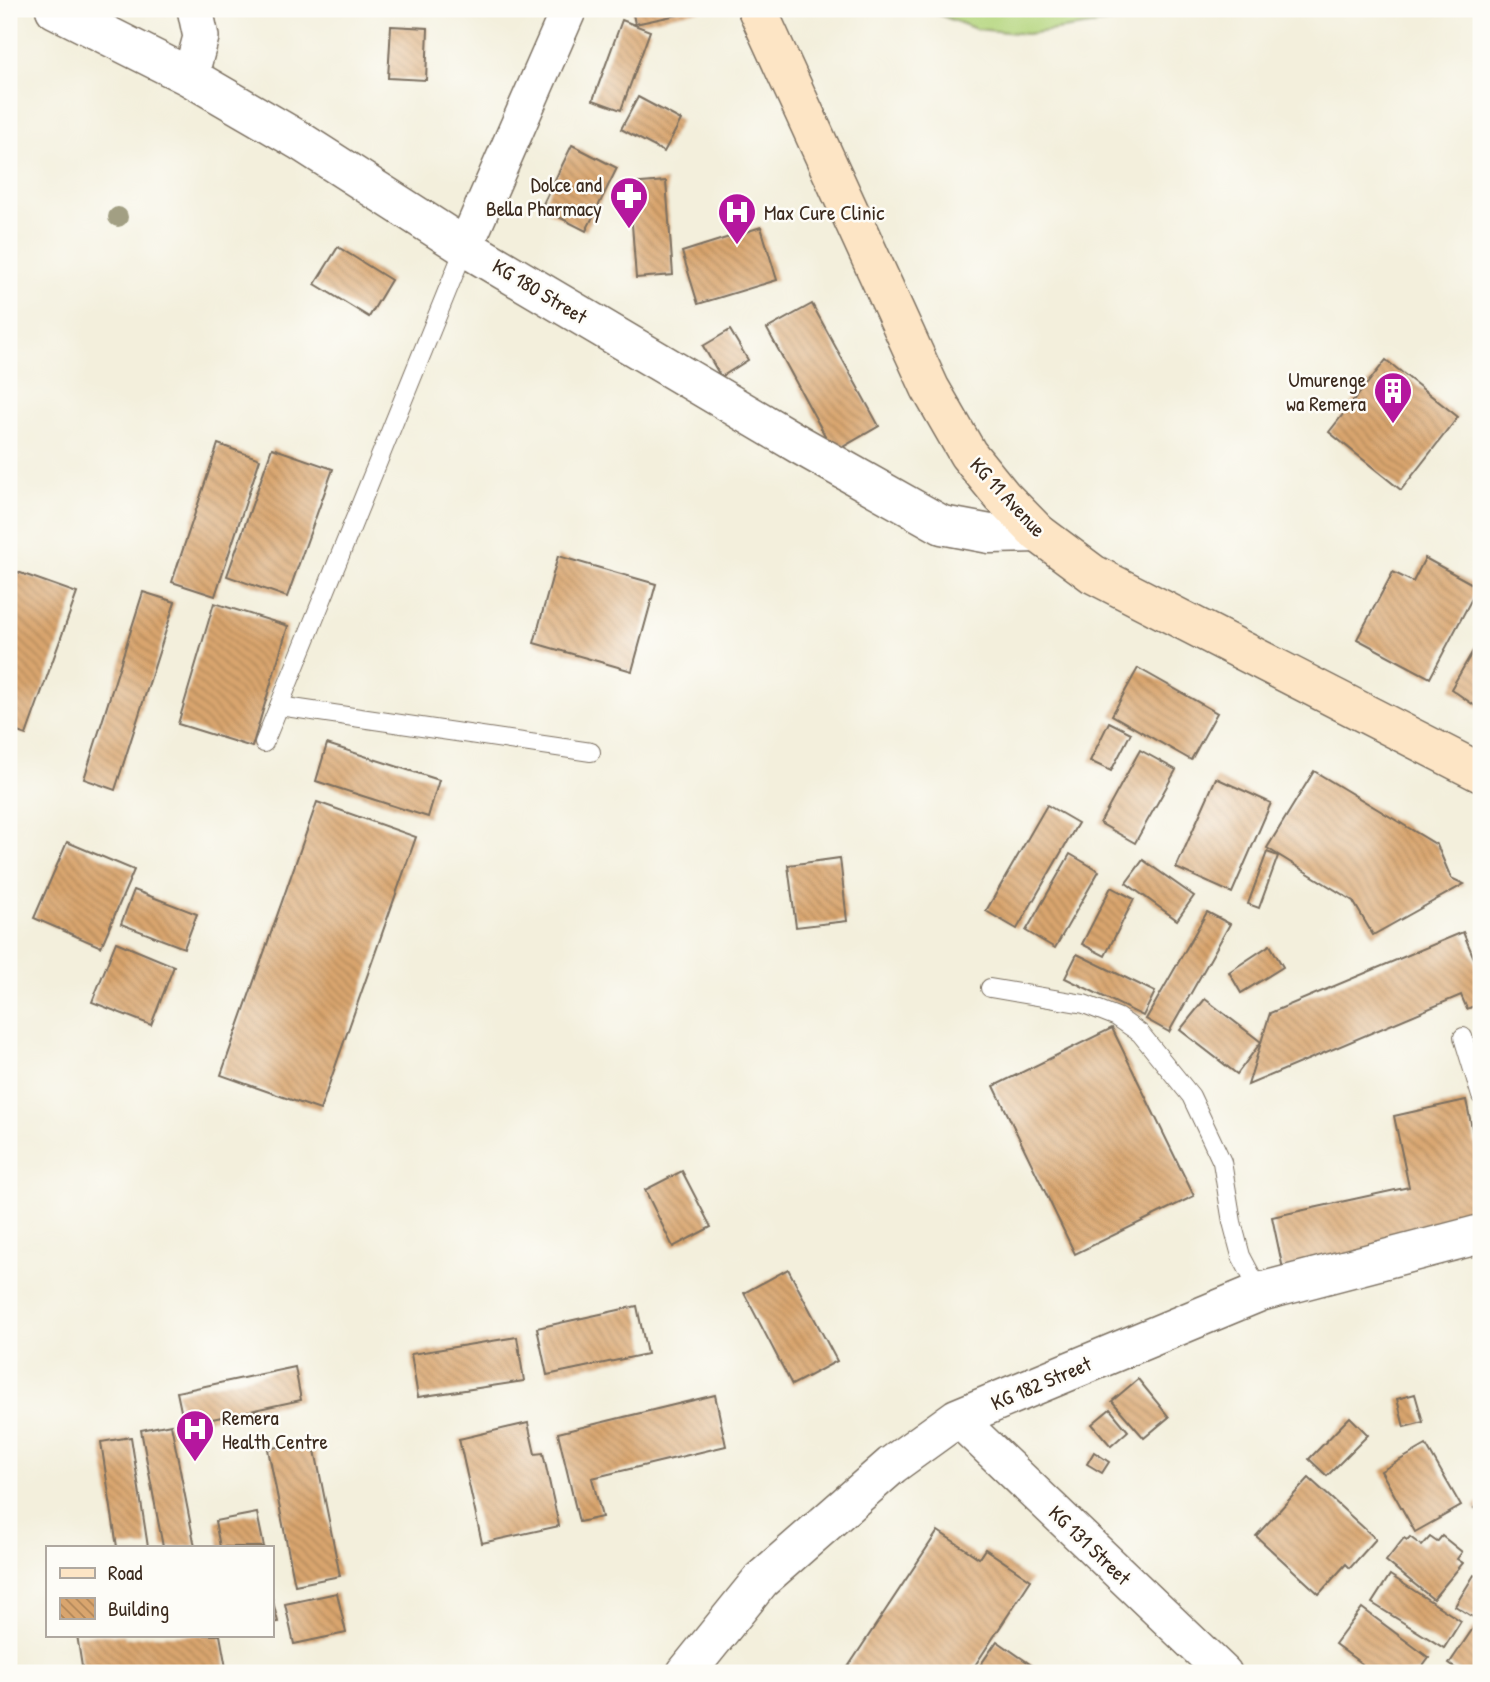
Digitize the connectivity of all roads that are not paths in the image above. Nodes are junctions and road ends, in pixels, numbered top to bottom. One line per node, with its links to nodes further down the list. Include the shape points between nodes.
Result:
1 (55, 9): 5 (street, KG 180 Street)
2 (195, 9): 5 (street, via 201,37)
3 (569, 9): 6 (street)
4 (757, 9): 7 (main road, KG 11 Avenue, via 930,388 968,454)
5 (190, 77): 6 (street, KG 180 Street)
6 (465, 247): 7 (street, KG 180 Street, via 942,525 990,534); 8 (lane)
7 (1038, 534): 11 (main road, KG 11 Avenue, via 1093,574)
8 (279, 705): 9 (lane); 10 (lane)
9 (264, 743)
10 (591, 752)
11 (1481, 773)
12 (990, 988): 16 (lane, via 1084,1003 1140,1033 1191,1096 1212,1140 1222,1162 1241,1256)
13 (1463, 1037): 14 (lane)
14 (1481, 1096)
15 (1481, 1234): 16 (street, KG 182 Street)
16 (1260, 1292): 17 (street, KG 182 Street)
17 (957, 1418): 18 (street, KG 182 Street, via 892,1465 761,1580); 19 (street, KG 131 Street)
18 (686, 1673)
19 (1224, 1673)

